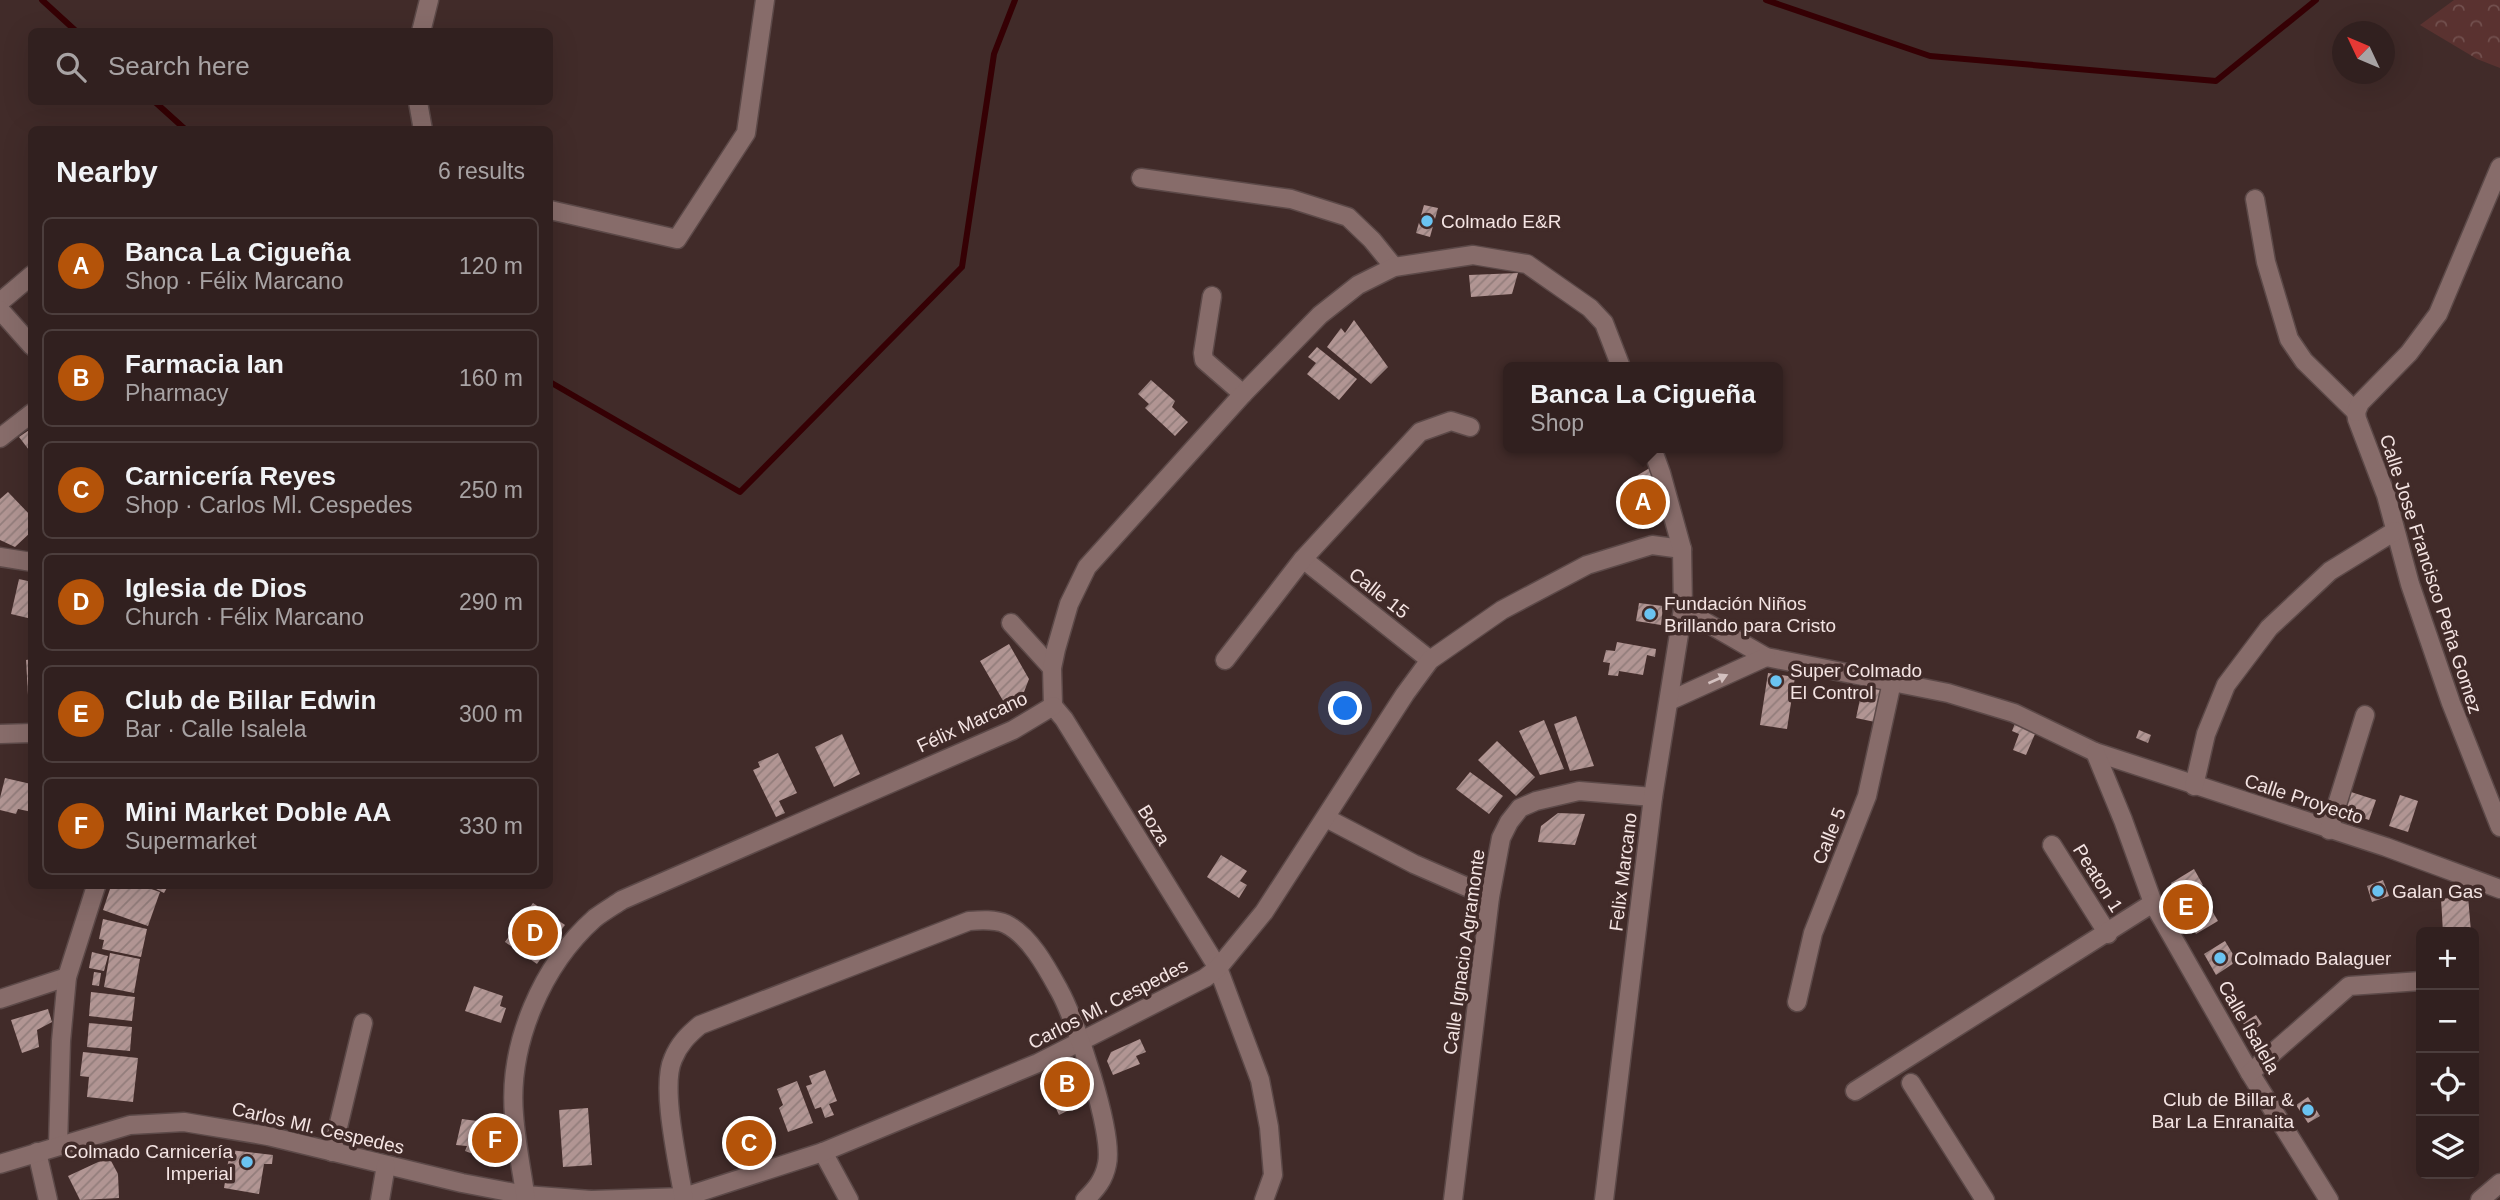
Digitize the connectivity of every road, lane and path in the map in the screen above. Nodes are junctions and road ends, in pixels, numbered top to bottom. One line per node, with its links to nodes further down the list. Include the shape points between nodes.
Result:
1 (429, 0): 3 (street)
2 (765, 0): 9 (street, via 746,134 677,239)
3 (422, 28)
4 (419, 105): 5 (street)
5 (422, 126)
6 (2500, 167): 18 (street, via 2438,314)
7 (1141, 178): 10 (street, via 1292,199 1348,216)
8 (2255, 199): 18 (street, via 2266,262 2289,339 2304,361)
9 (553, 211)
10 (1394, 267): 16 (street, Félix Marcano, via 1473,255 1527,264 1590,308 1604,323); 17 (street, Félix Marcano, via 1358,285 1320,316)
11 (28, 278): 13 (street)
12 (1212, 296): 17 (street, via 1204,360)
13 (0, 302)
14 (0, 310): 15 (street)
15 (28, 342)
16 (1619, 362)
17 (1243, 394): 33 (street, Félix Marcano, via 1087,567 1069,604)
18 (2356, 412): 23 (street, Calle Jose Francisco Peña Gomez)
19 (28, 416): 21 (street)
20 (1470, 427): 26 (street, via 1451,421 1420,432)
21 (0, 438)
22 (1654, 453): 24 (street)
23 (2395, 531): 41 (street, via 2330,571 2269,628 2226,685 2206,734); 44 (street, Calle Jose Francisco Peña Gomez, via 2451,703)
24 (1682, 549): 28 (street, Felix Marcano); 32 (street, Carlos Ml. Cespedes, via 1652,545 1587,565 1502,610)
25 (0, 556): 27 (street)
26 (1303, 559): 31 (street); 32 (street, Calle 15)
27 (28, 561)
28 (1683, 609): 30 (street, Calle Proyecto); 35 (street, Felix Marcano)
29 (1011, 623): 33 (street)
30 (1766, 657): 34 (street, Calle Proyecto); 35 (street, one-way to 30)
31 (1225, 660)
32 (1430, 660): 43 (street, Carlos Ml. Cespedes)
33 (1052, 668): 36 (street, Félix Marcano)
34 (1892, 682): 40 (street, Calle Proyecto, via 2014,713); 56 (street, Calle 5, via 1867,796 1813,933)
35 (1669, 701): 42 (street, Felix Marcano)
36 (1053, 706): 52 (street, Boza); 69 (street, Félix Marcano, via 1013,730 622,900 595,919 562,955 543,985 517,1060 513,1113)
37 (2364, 715): 45 (street)
38 (28, 733): 39 (street)
39 (0, 734)
40 (2095, 752): 41 (street, Calle Proyecto); 50 (street, Calle Isalela)
41 (2194, 786): 45 (street, Calle Proyecto)
42 (1653, 797): 49 (street, Calle Ignacio Agramonte, via 1579,791 1520,808 1501,838); 78 (street, Felix Marcano)
43 (1326, 818): 49 (street); 52 (street, Carlos Ml. Cespedes, via 1264,912)
44 (2500, 827)
45 (2329, 830): 48 (street, Calle Proyecto)
46 (2052, 845): 51 (street, Peaton 1)
47 (95, 889): 53 (street)
48 (2500, 889)
49 (1490, 897): 77 (street, Calle Ignacio Agramonte)
50 (2153, 903): 51 (street); 59 (street, Calle Isalela)
51 (2108, 934): 61 (street)
52 (1218, 968): 58 (street, Carlos Ml. Cespedes); 76 (street, Boza, via 1260,1080 1273,1175)
53 (67, 976): 55 (street); 62 (street)
54 (2416, 981): 59 (street, via 2349,986)
55 (0, 999)
56 (1797, 1002)
57 (363, 1023): 64 (street)
58 (1080, 1043): 65 (street, Carlos Ml. Cespedes); 70 (street, via 1061,993 1034,950 1006,924 987,920 969,921 700,1025 684,1038 671,1061 668,1081); 75 (street, via 1108,1140 1108,1163 1101,1184)
59 (2250, 1073): 80 (street, Calle Isalela)
60 (1911, 1083): 79 (street)
61 (1856, 1091)
62 (58, 1146): 63 (street, Carlos Ml. Cespedes); 64 (street, Carlos Ml. Cespedes, via 130,1125 184,1122)
63 (37, 1152): 66 (street, Carlos Ml. Cespedes); 71 (street)
64 (332, 1152): 67 (street, Carlos Ml. Cespedes)
65 (823, 1152): 70 (street, Carlos Ml. Cespedes); 74 (street)
66 (0, 1164)
67 (386, 1165): 69 (street, Carlos Ml. Cespedes); 72 (street)
68 (2500, 1183): 81 (street)
69 (525, 1198): 73 (street, Carlos Ml. Cespedes)
70 (684, 1199): 73 (street, Carlos Ml. Cespedes)
71 (48, 1200)
72 (380, 1200)
73 (591, 1200)
74 (849, 1200)
75 (1085, 1200)
76 (1264, 1200)
77 (1453, 1200)
78 (1604, 1200)
79 (1985, 1200)
80 (2329, 1200)
81 (2480, 1200)

